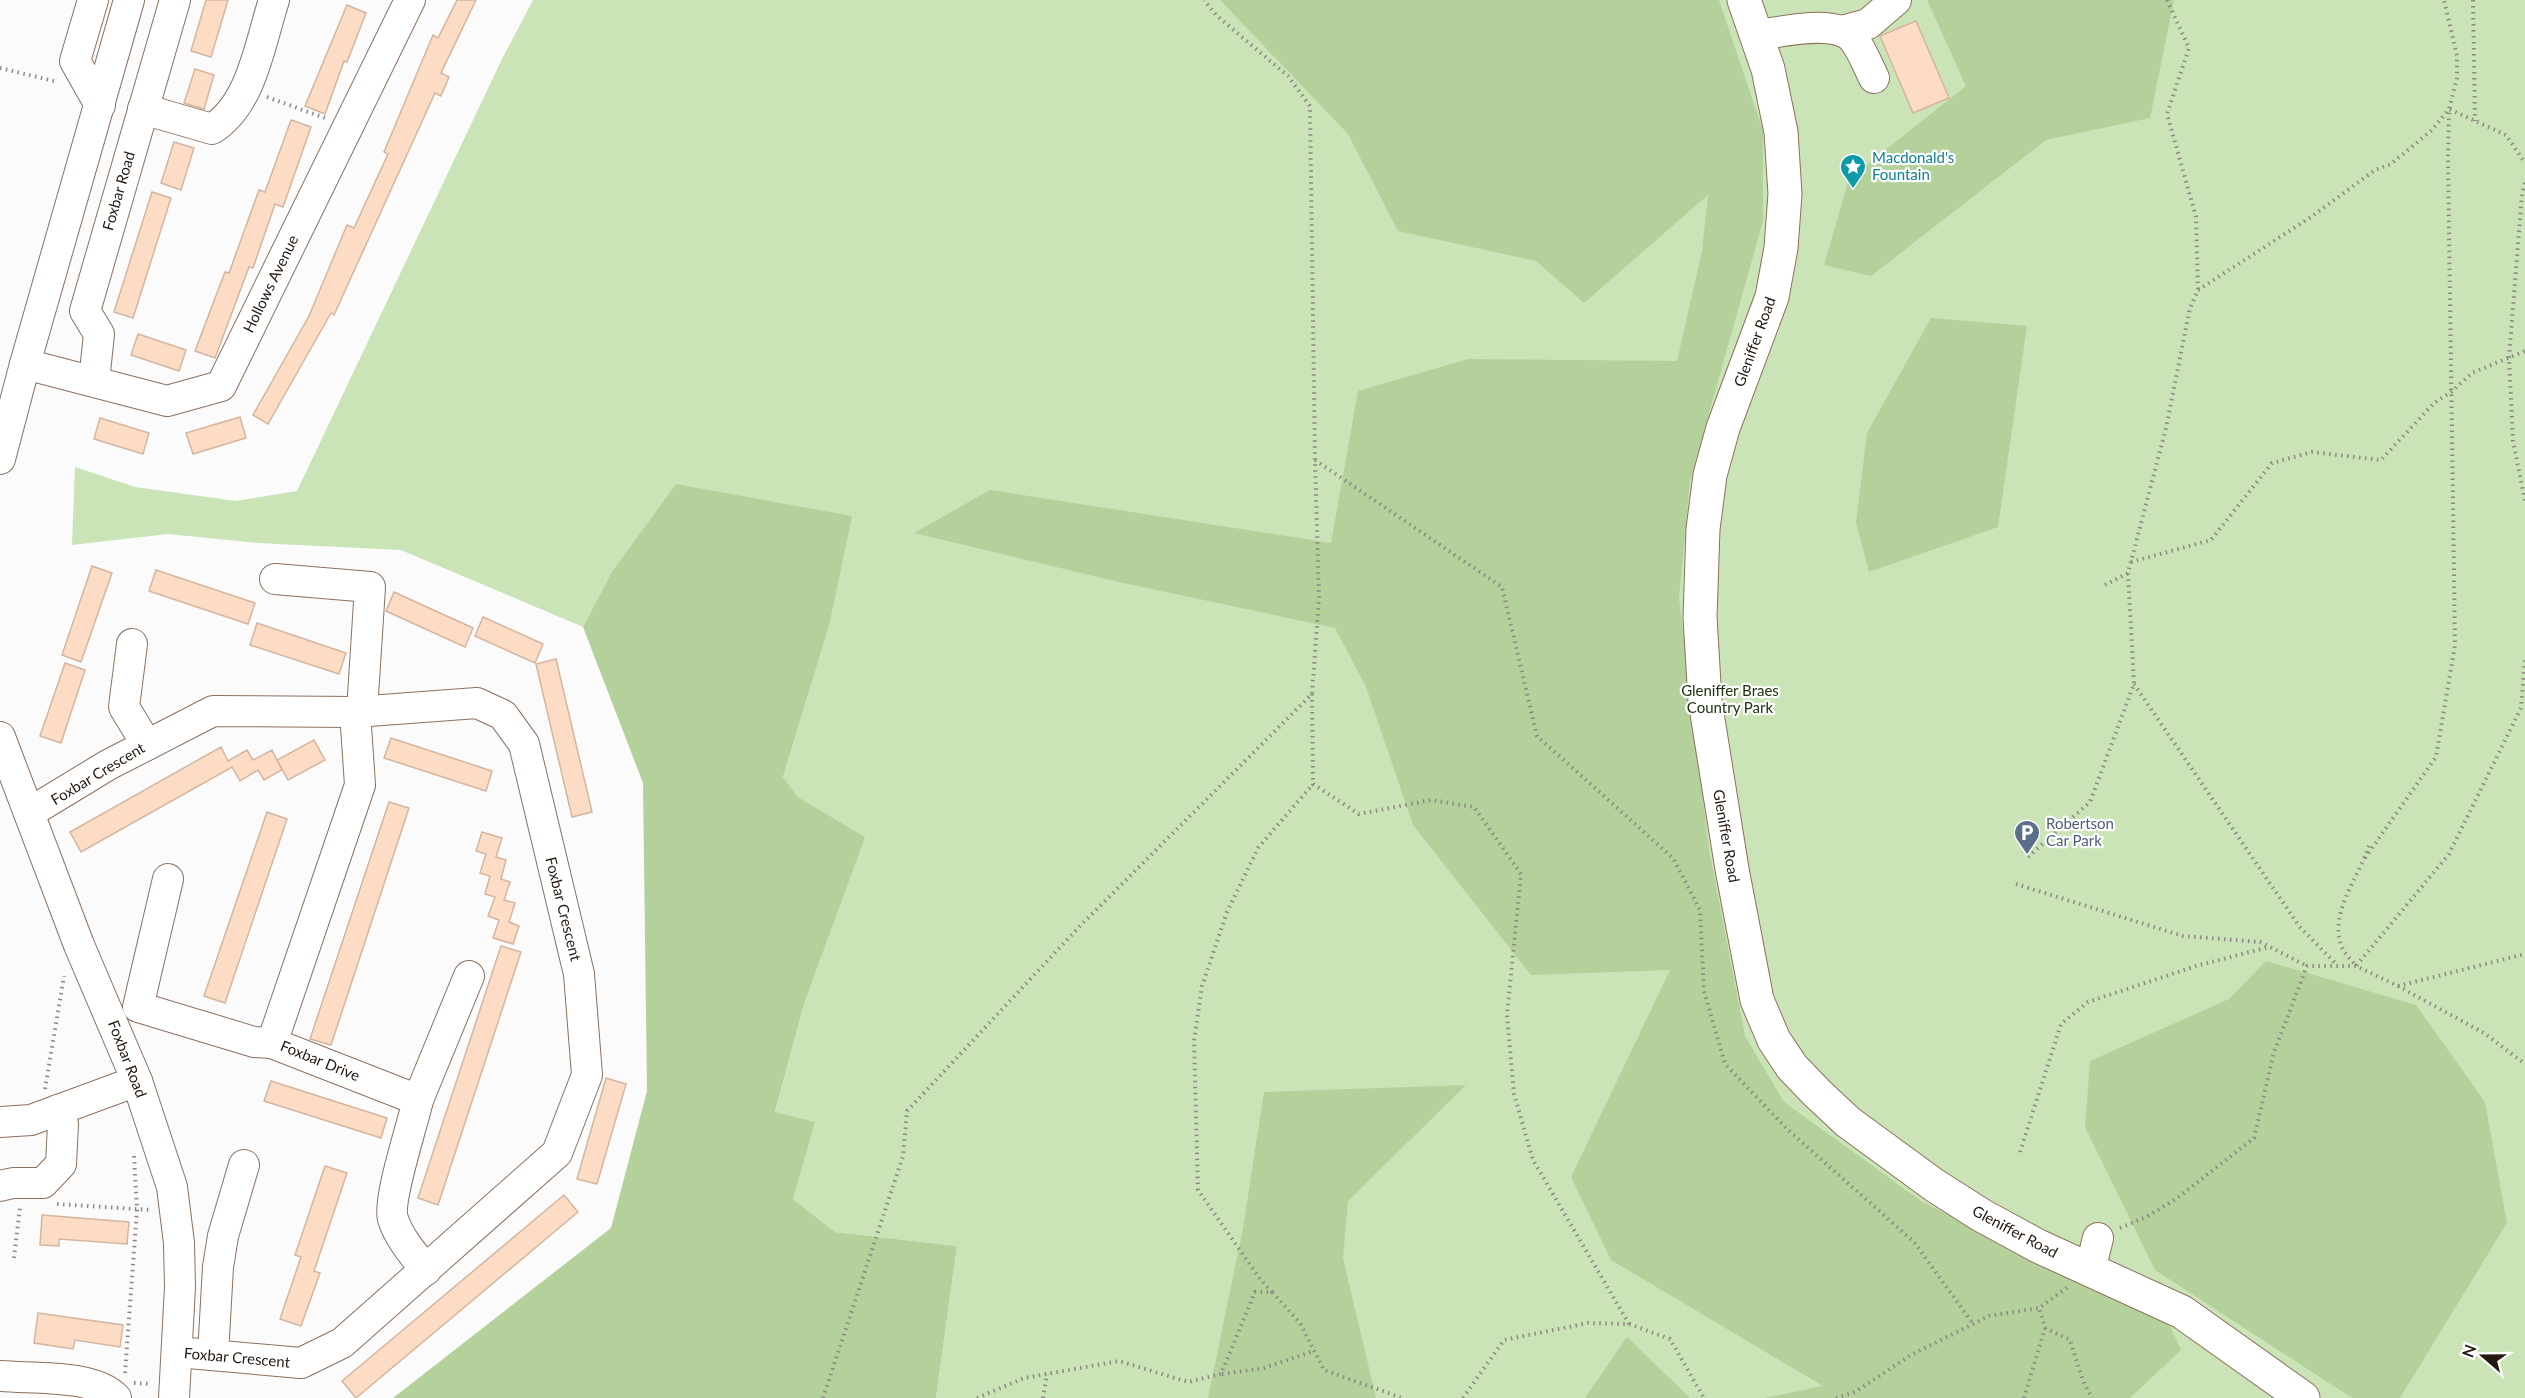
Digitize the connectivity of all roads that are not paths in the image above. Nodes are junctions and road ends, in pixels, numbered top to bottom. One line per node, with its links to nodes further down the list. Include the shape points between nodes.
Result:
1 (93, 0): 11 (street, via 75,61)
2 (129, 0): 11 (street)
3 (175, 0): 12 (street, Foxbar Road)
4 (274, 0): 12 (street, via 246,90 224,121 212,129)
5 (410, 0): 16 (street, Hollows Avenue, via 221,386 168,401)
6 (1743, 0): 9 (main road, Gleniffer Road)
7 (1896, 0): 8 (street, via 1868,24)
8 (1842, 31): 9 (street, via 1830,27); 10 (street, via 1854,39)
9 (1758, 35): 35 (main road, Gleniffer Road, via 1781,132 1785,194 1781,248 1772,297 1723,428 1710,475 1703,529 1700,617 1705,700 1731,869 1757,1000 1774,1040 1792,1067 1848,1122 1981,1215)
10 (1874, 78)
11 (100, 105): 13 (street)
12 (143, 109): 14 (street, Foxbar Road)
13 (43, 301): 14 (street); 15 (street)
14 (85, 311): 16 (street, via 99,334)
15 (25, 363): 16 (street, Hollows Avenue); 17 (street)
16 (94, 381)
17 (0, 459)
18 (275, 579): 20 (street, Foxbar Drive, via 370,587)
19 (132, 644): 22 (street, via 124,707)
20 (359, 712): 22 (street, Foxbar Crescent, via 213,711); 26 (street, Foxbar Drive, via 360,785); 34 (street, Foxbar Crescent, via 477,703 503,715 524,744 579,974 586,1075 557,1153)
21 (0, 736): 23 (street, Foxbar Road)
22 (147, 745): 23 (street, Foxbar Crescent)
23 (29, 813): 27 (street, Foxbar Road)
24 (168, 879): 26 (street, via 138,1007 254,1042)
25 (469, 975): 28 (street)
26 (272, 1043): 28 (street, Foxbar Drive)
27 (137, 1081): 29 (street); 36 (street, Foxbar Road, via 172,1187 176,1211 180,1276)
28 (418, 1100): 34 (street, via 392,1217)
29 (45, 1115): 30 (street); 32 (street, via 63,1124 61,1164 43,1183)
30 (0, 1122)
31 (244, 1165): 37 (street, via 223,1236)
32 (7, 1185)
33 (2098, 1238): 35 (street)
34 (426, 1270): 37 (street, Foxbar Crescent, via 342,1343 300,1363)
35 (2090, 1270): 41 (main road, Gleniffer Road, via 2182,1312)
36 (177, 1352): 37 (street, Foxbar Crescent); 40 (street, Foxbar Road)
37 (213, 1355)
38 (0, 1376): 39 (street, via 90,1383)
39 (120, 1390)
40 (174, 1398)
41 (2303, 1398)

